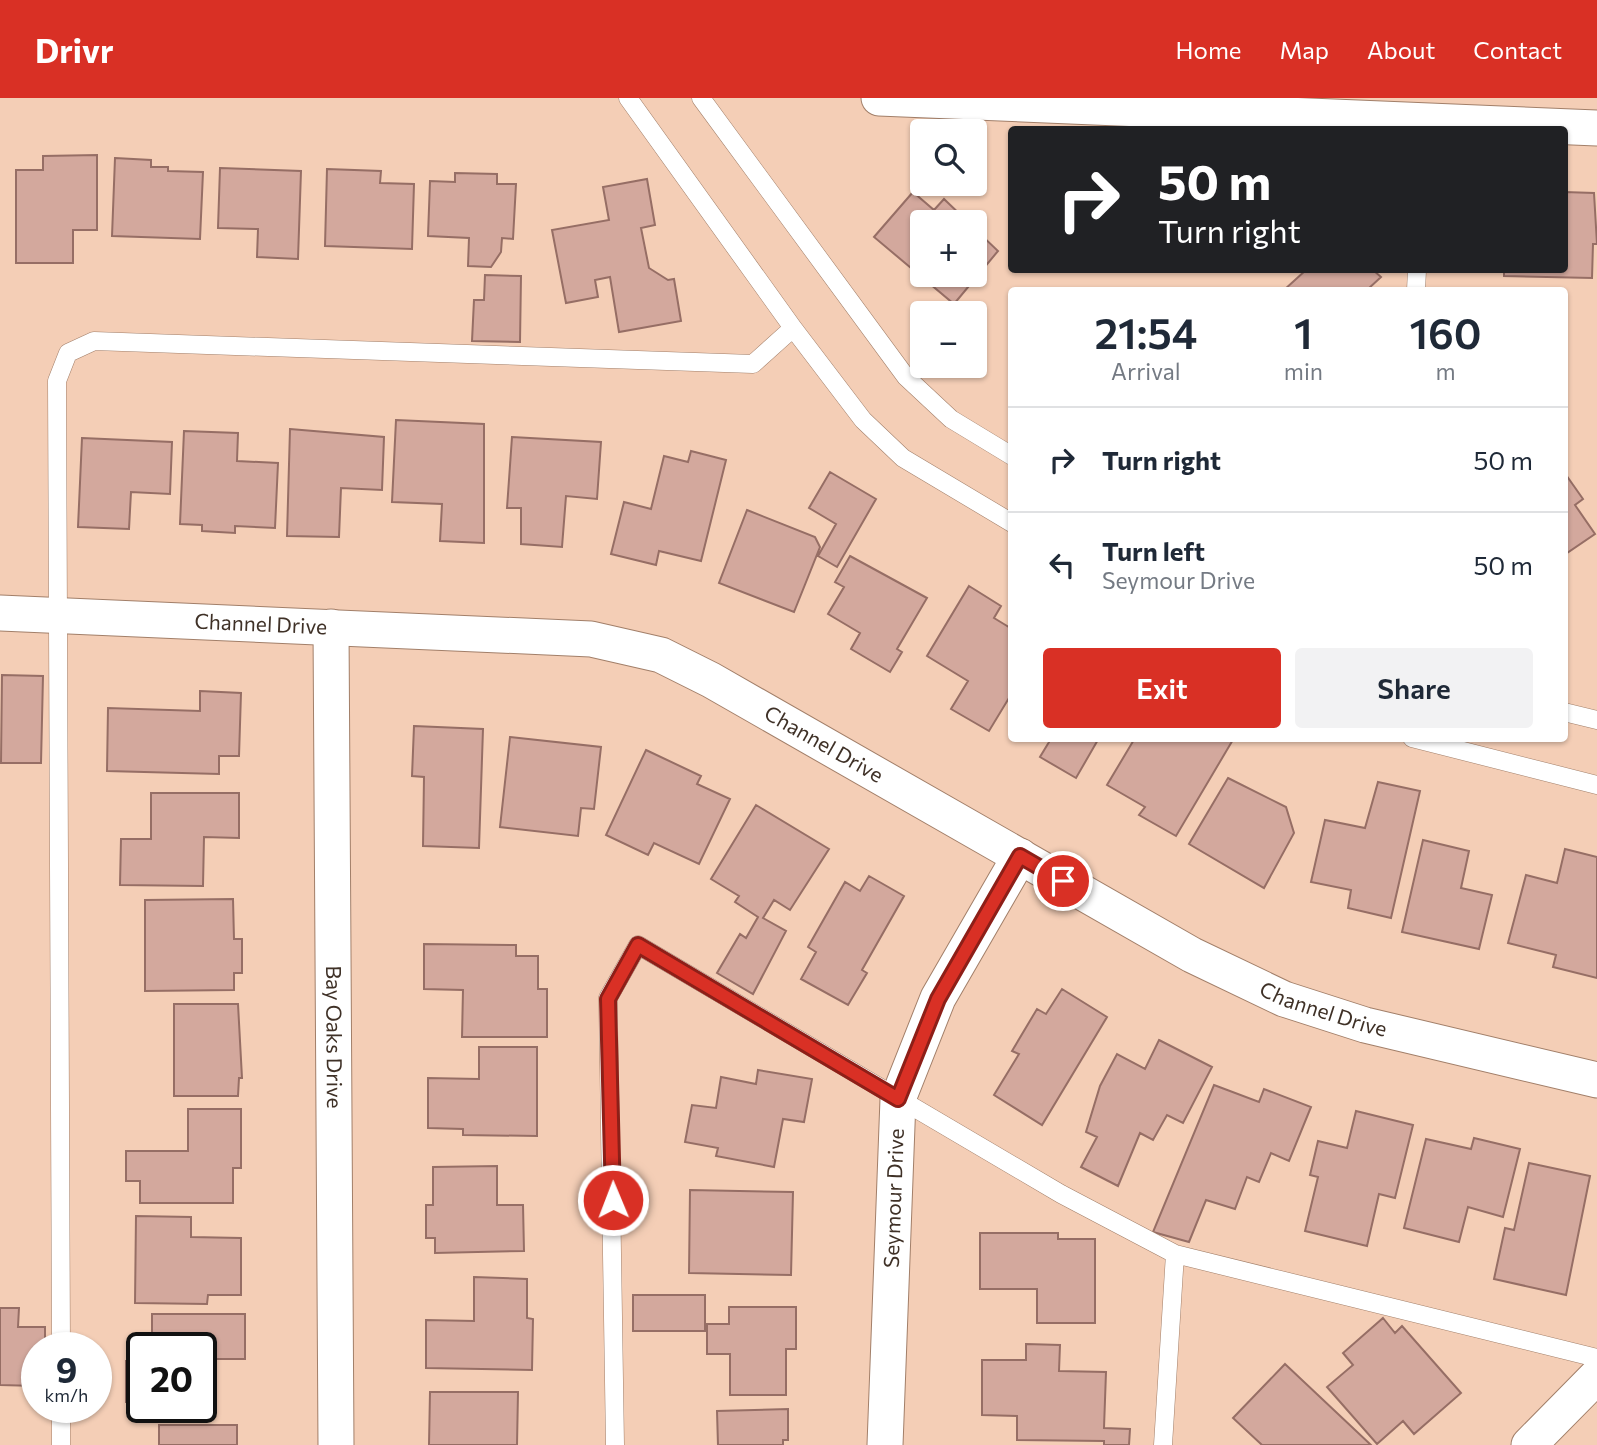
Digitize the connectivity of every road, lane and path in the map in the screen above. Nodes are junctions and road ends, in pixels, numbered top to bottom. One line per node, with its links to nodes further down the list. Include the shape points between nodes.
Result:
1 (628, 98): 10 (lane)
2 (701, 98): 11 (lane, via 906,377 951,419)
3 (879, 98): 4 (street)
4 (1103, 119): 5 (street)
5 (1192, 121): 6 (street)
6 (1421, 125): 7 (street)
7 (1480, 126)
8 (1568, 128): 9 (street)
9 (1597, 128)
10 (793, 328): 12 (lane, via 863,420 903,458); 14 (lane, via 752,364 94,341 68,353 57,381)
11 (1008, 454)
12 (1008, 521)
13 (0, 613): 14 (street, Channel Drive)
14 (59, 616): 15 (street, Channel Drive); 24 (lane)
15 (331, 627): 20 (street, Channel Drive, via 591,639 661,655); 29 (street, Bay Oaks Drive)
16 (1568, 713): 17 (lane)
17 (1597, 720)
18 (1428, 742): 19 (lane)
19 (1597, 785)
20 (1020, 856): 21 (street, Channel Drive, via 1192,955 1284,999 1365,1025); 22 (street, Seymour Drive, via 938,999)
21 (1597, 1080)
22 (898, 1099): 23 (lane); 30 (lane, via 638,945 608,999); 31 (street, Seymour Drive)
23 (1175, 1254): 25 (lane); 32 (lane)
24 (61, 1332)
25 (1597, 1358)
26 (1597, 1376): 33 (street)
27 (61, 1423): 28 (lane)
28 (61, 1445)
29 (336, 1445)
30 (615, 1445)
31 (885, 1445)
32 (1163, 1445)
33 (1529, 1445)

